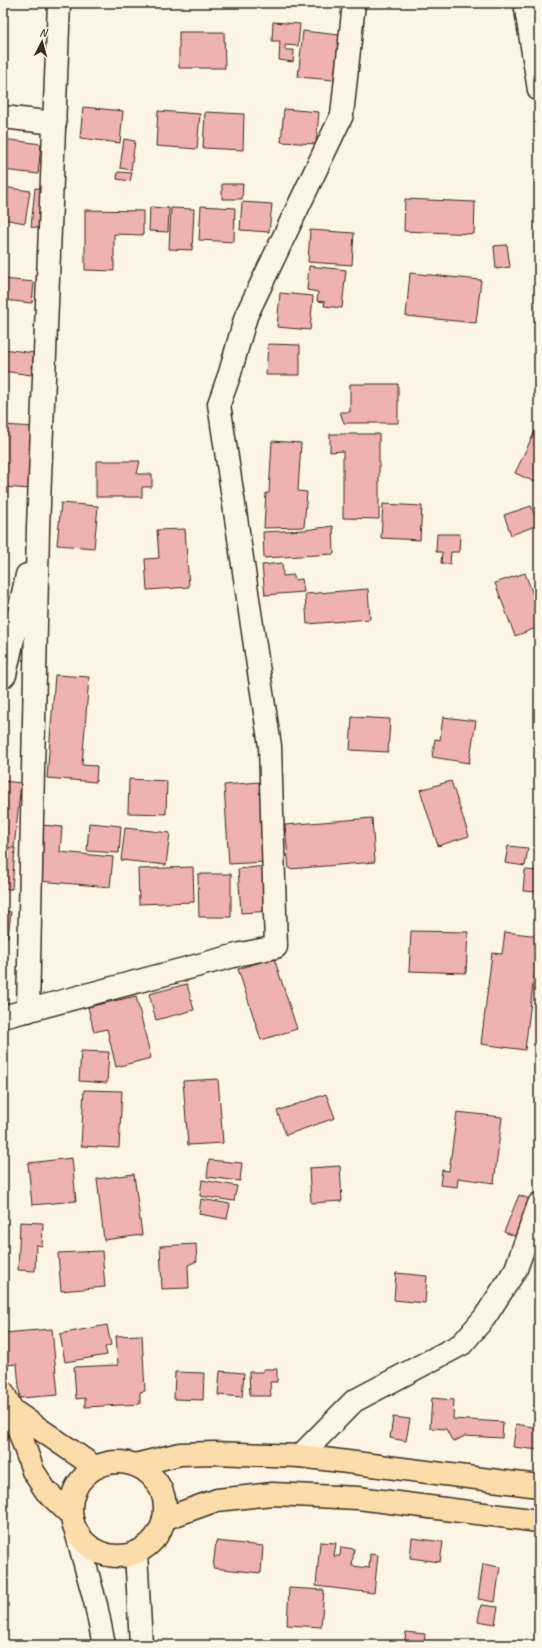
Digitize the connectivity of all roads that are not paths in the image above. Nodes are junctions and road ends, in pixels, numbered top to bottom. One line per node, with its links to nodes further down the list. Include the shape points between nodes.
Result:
1 (59, 3): 6 (street)
2 (354, 3): 9 (street, via 342,115 246,316 219,404 270,746 276,947)
3 (525, 3): 4 (street)
4 (539, 90)
5 (3, 117): 6 (street)
6 (55, 124): 7 (street)
7 (38, 528): 8 (street); 9 (street)
8 (3, 676)
9 (28, 1011): 10 (street)
10 (3, 1017)
11 (539, 1204): 13 (street, via 516,1269 485,1316 462,1344 354,1401)
12 (8, 1401): 15 (main road); 19 (main road, via 33,1471)
13 (300, 1456): 14 (main road, via 180,1454); 16 (main road)
14 (135, 1465): 15 (main road, via 122,1462); 17 (main road, via 156,1481 163,1493 166,1506)
15 (95, 1468): 19 (main road, via 75,1487 71,1500)
16 (539, 1486)
17 (164, 1519): 18 (main road, via 217,1500 272,1494 358,1498); 20 (main road, via 160,1532)
18 (539, 1522)
19 (73, 1523): 20 (main road, via 87,1545 102,1554 119,1556); 21 (street, via 96,1605)
20 (136, 1552): 22 (street)
21 (104, 1645)
22 (141, 1645)

